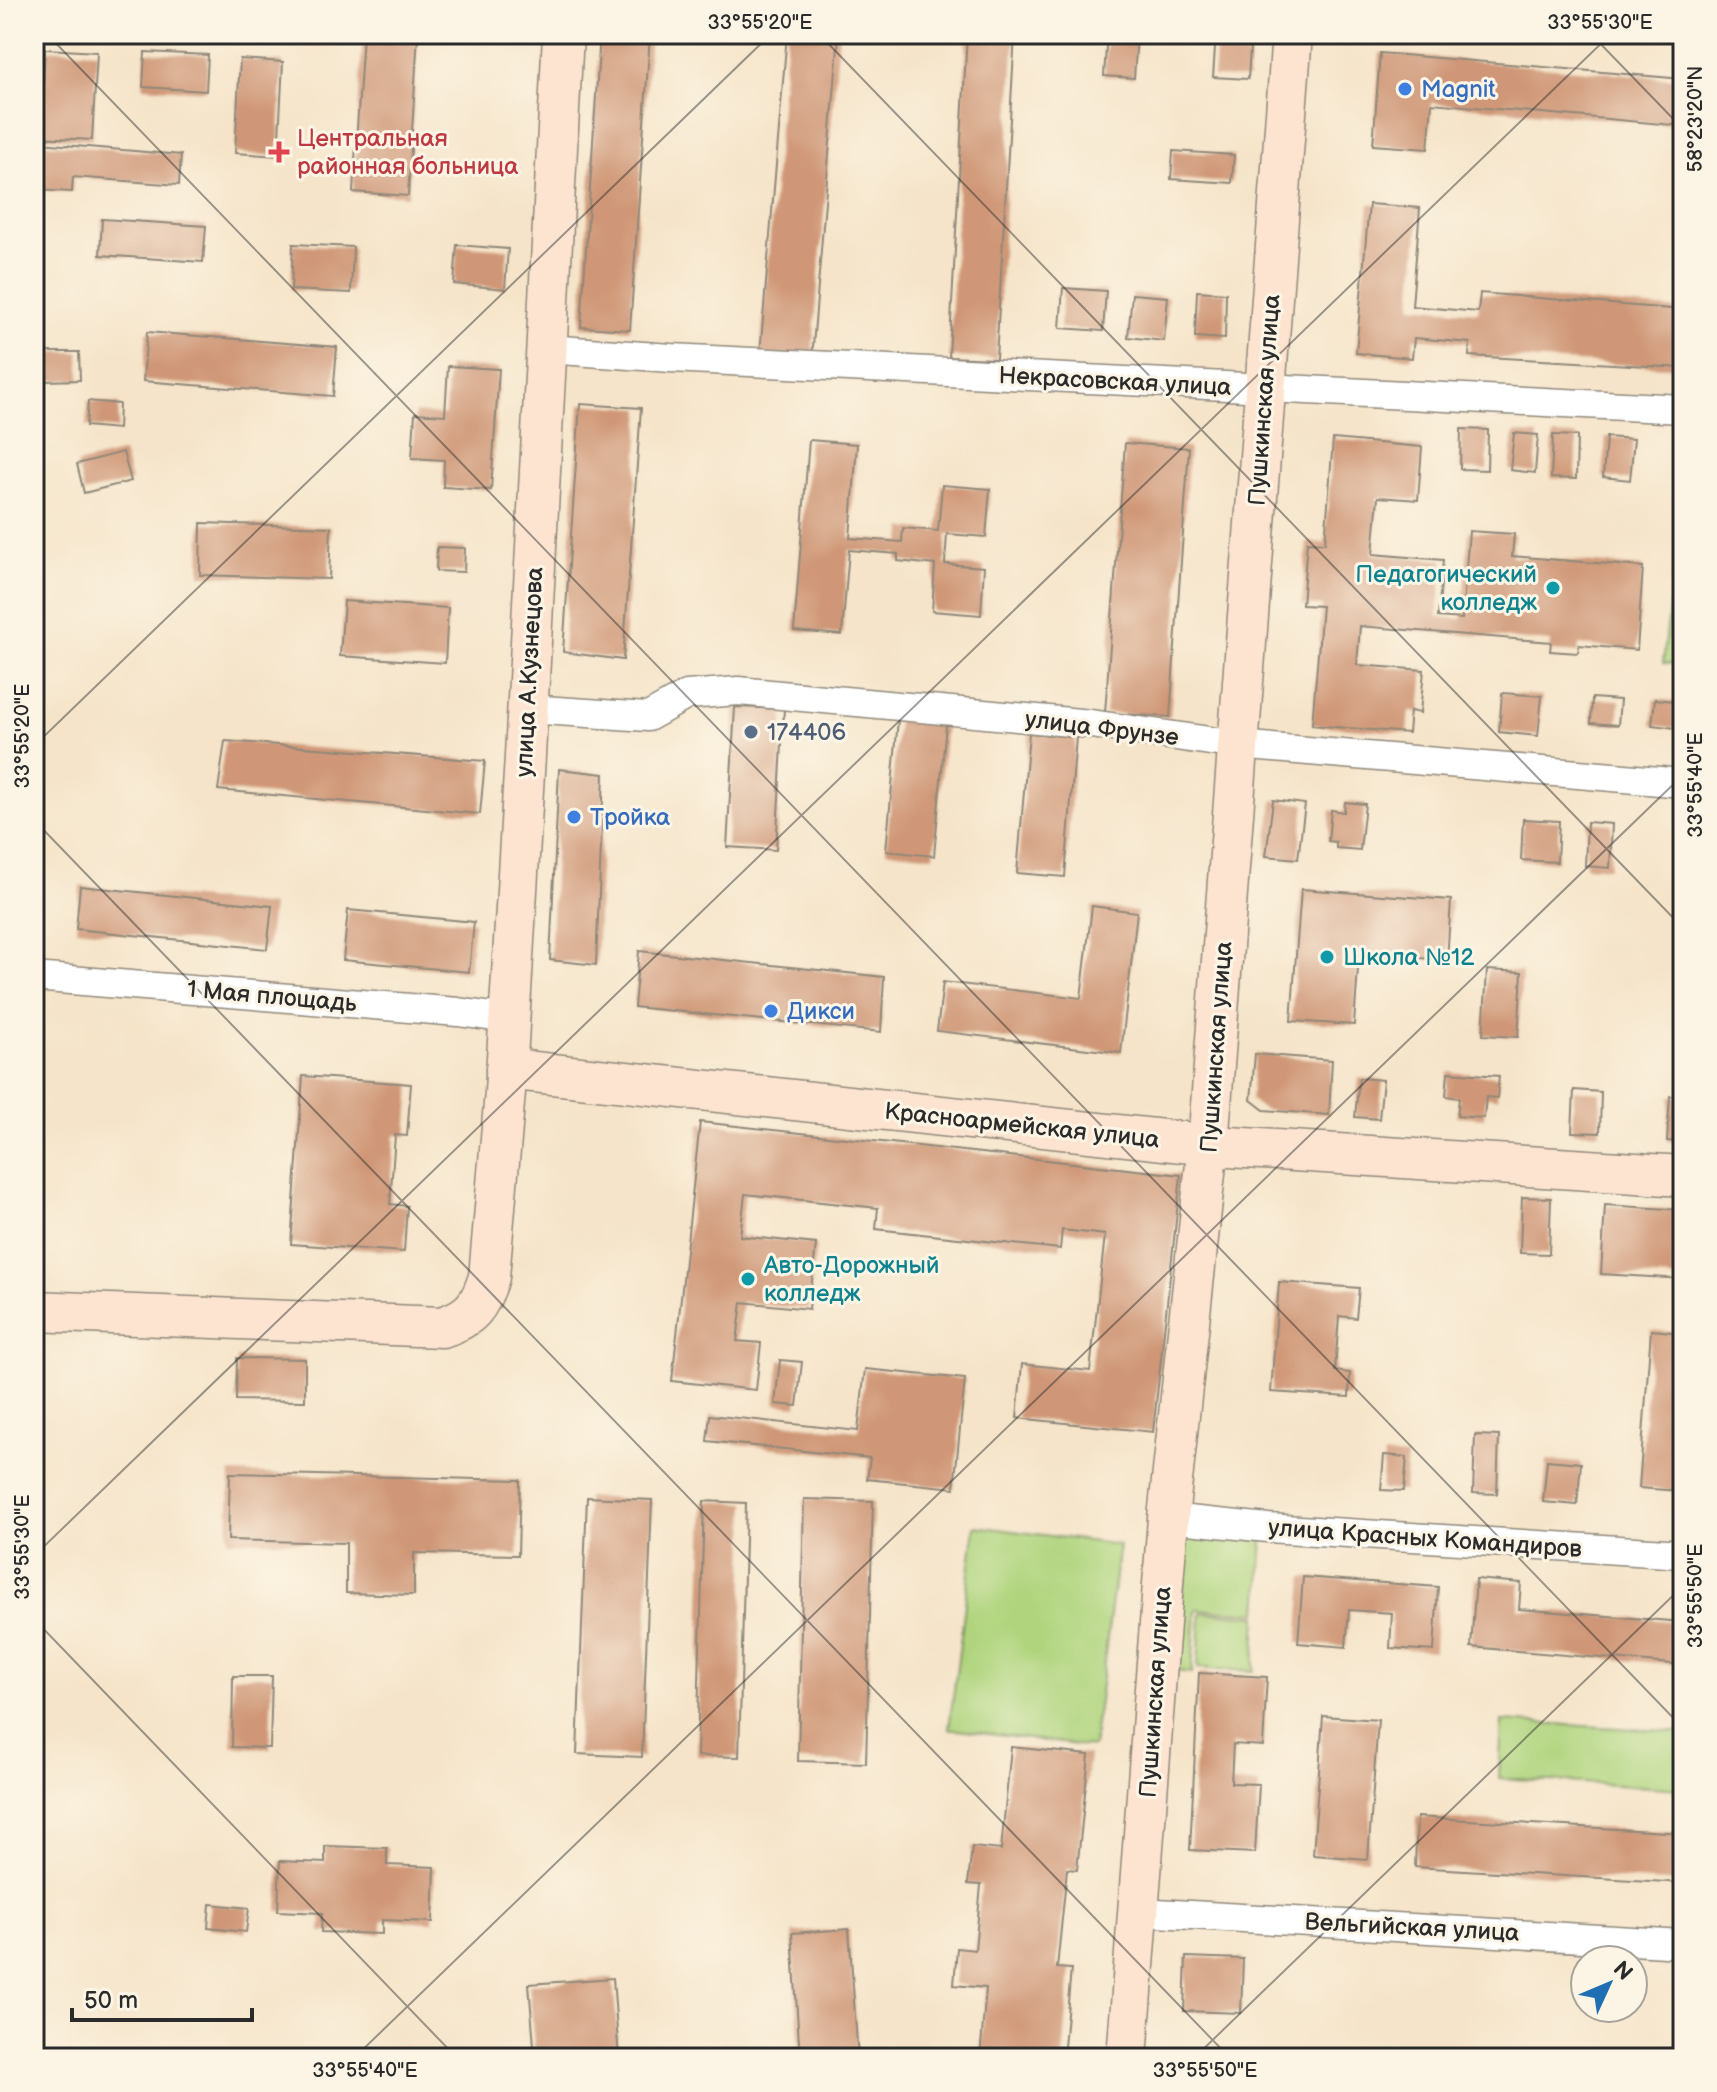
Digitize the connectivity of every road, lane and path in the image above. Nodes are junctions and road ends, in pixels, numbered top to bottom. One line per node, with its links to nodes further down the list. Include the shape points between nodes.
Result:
1 (563, 34): 3 (main road, улица А.Кузнецова)
2 (1292, 34): 4 (main road, Пушкинская улица)
3 (547, 349): 4 (street, Некрасовская улица); 6 (main road, улица А.Кузнецова)
4 (1265, 388): 5 (street, Некрасовская улица); 7 (main road, Пушкинская улица)
5 (1683, 409)
6 (527, 709): 7 (street, улица Фрунзе, via 648,717 687,695 738,691 1091,724); 10 (main road, улица А.Кузнецова)
7 (1238, 745): 8 (street, улица Фрунзе); 12 (main road, Пушкинская улица)
8 (1683, 783)
9 (34, 977): 10 (street, 1 Мая площадь)
10 (509, 1019): 11 (main road, улица А.Кузнецова)
11 (506, 1069): 12 (main road, Красноармейская улица); 14 (main road, улица А.Кузнецова, via 489,1277 484,1293 463,1320 442,1327)
12 (1208, 1145): 13 (main road, Красноармейская улица); 15 (main road, Пушкинская улица)
13 (1683, 1176)
14 (34, 1311)
15 (1168, 1518): 16 (street, улица Красных Командиров); 17 (main road, Пушкинская улица)
16 (1683, 1554)
17 (1140, 1912): 18 (street, Вельгийская улица); 19 (main road, Пушкинская улица)
18 (1683, 1944)
19 (1127, 2058)

